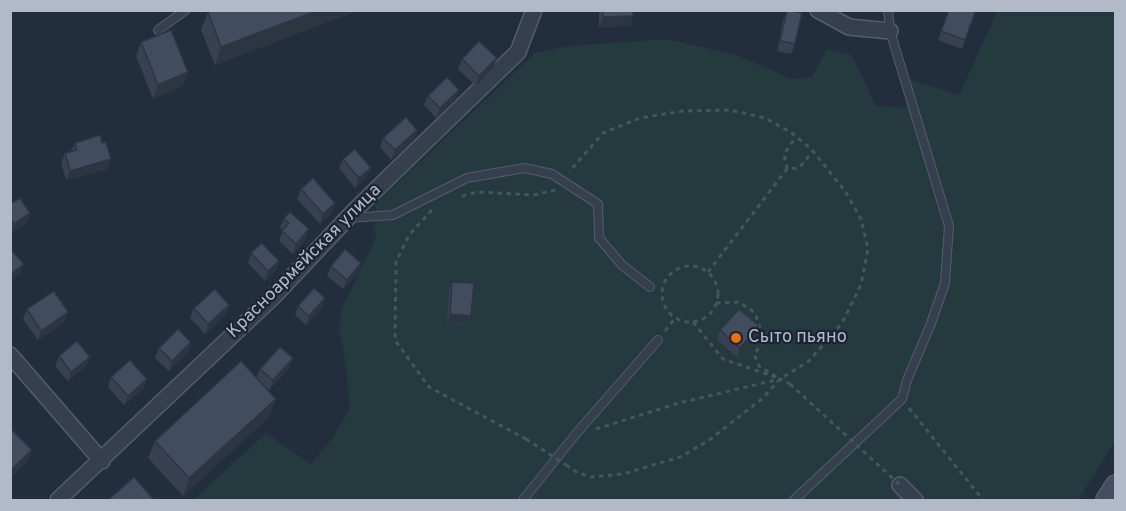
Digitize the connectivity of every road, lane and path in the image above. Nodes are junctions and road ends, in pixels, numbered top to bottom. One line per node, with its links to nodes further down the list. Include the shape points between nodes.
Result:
1 (186, 10): 5 (lane)
2 (534, 10): 10 (street, Красноармейская улица, via 518,52)
3 (818, 10): 6 (street, via 849,27)
4 (888, 10): 6 (lane)
5 (158, 30)
6 (890, 31): 19 (lane, via 949,226 945,283)
7 (796, 137): 9 (path, via 784,154)
8 (813, 151): 9 (path, via 799,168)
9 (787, 169): 11 (path)
10 (348, 218): 12 (lane, via 393,215 467,178 524,168 552,174 598,204 599,238 622,265); 22 (street, Красноармейская улица, via 273,297)
11 (708, 272): 13 (path, via 717,288); 14 (path, via 691,266 673,271 667,278 662,295)
12 (650, 286)
13 (716, 303): 15 (path, via 710,314); 18 (path, via 739,302 755,313 764,341 754,354 759,366)
14 (675, 318): 15 (path); 16 (path)
15 (693, 322): 18 (path, via 723,359)
16 (658, 340): 20 (lane)
17 (10, 355): 22 (street)
18 (780, 379): 20 (path, via 680,403); 24 (path, bridge)
19 (902, 399): 28 (lane); 30 (path)
20 (575, 435): 27 (lane)
21 (526, 439): 23 (path, bridge)
22 (102, 461): 26 (street, Красноармейская улица)
23 (566, 465)
24 (900, 485): 29 (street)
25 (1116, 486): 31 (main road)
26 (58, 501)
27 (523, 501)
28 (794, 501)
29 (915, 501)
30 (983, 501)
31 (1107, 501)

